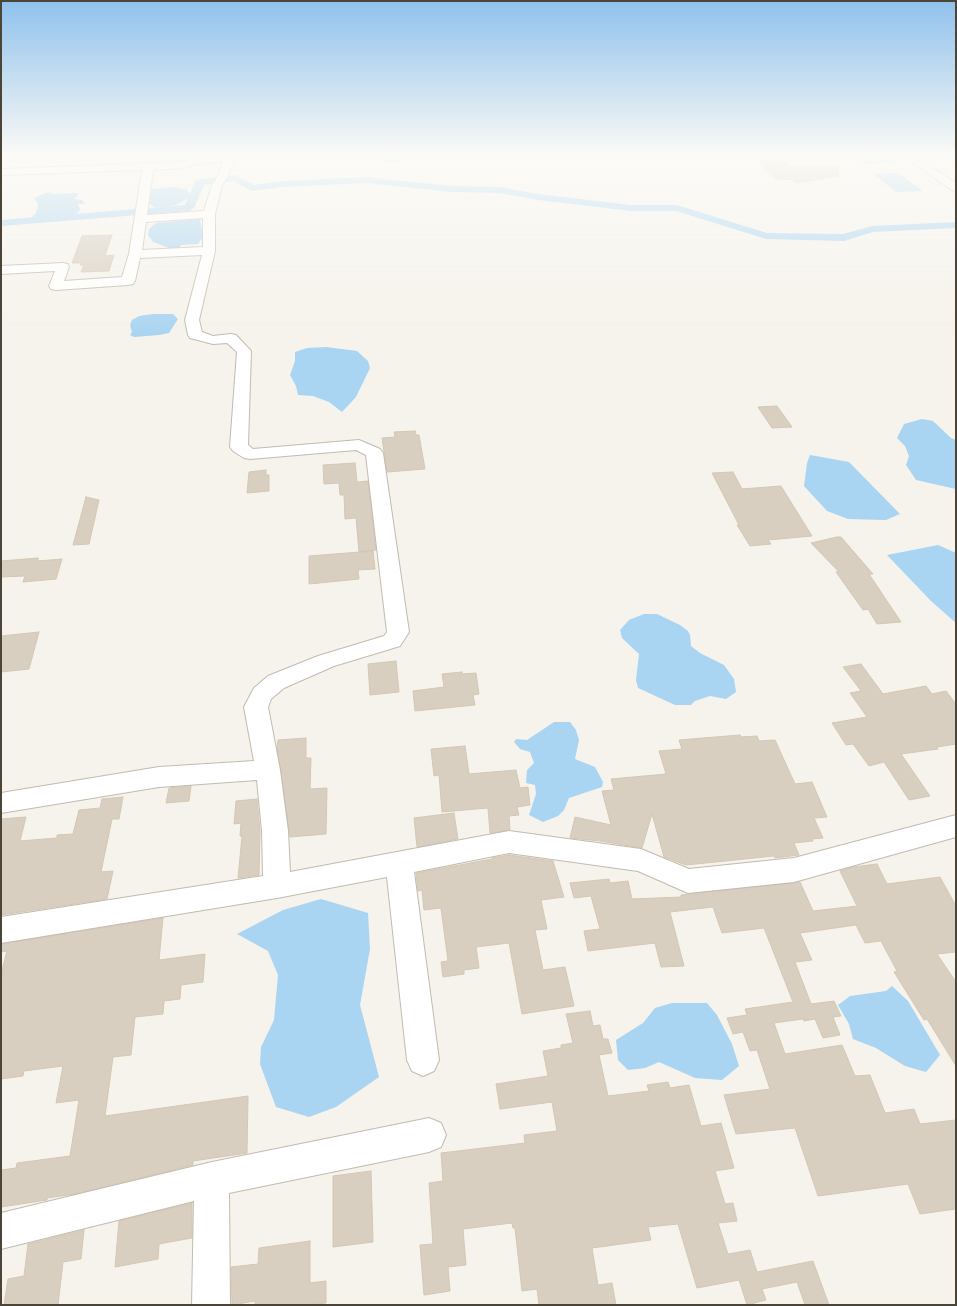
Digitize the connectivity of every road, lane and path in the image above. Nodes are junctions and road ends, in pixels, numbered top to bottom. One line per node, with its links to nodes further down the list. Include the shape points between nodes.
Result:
1 (142, 214): 3 (street)
2 (209, 214): 3 (street); 4 (street)
3 (141, 219): 5 (street)
4 (209, 251): 5 (street); 7 (street, via 192,320 195,335 213,340 231,338 244,351 239,447 250,454 359,444 374,453 398,632 392,642 326,661 276,682 262,694 256,707)
5 (135, 254): 6 (street, via 128,281 56,286 63,267)
6 (1, 270)
7 (268, 770): 8 (street, via 158,777); 11 (street, via 276,831)
8 (1, 803)
9 (956, 826): 10 (street, via 794,870 688,881 641,860 509,842)
10 (399, 863): 11 (street); 13 (street)
11 (277, 886): 12 (street)
12 (1, 930)
13 (423, 1060)
14 (429, 1135): 15 (street)
15 (212, 1179): 16 (street); 17 (street)
16 (1, 1231)
17 (211, 1305)

